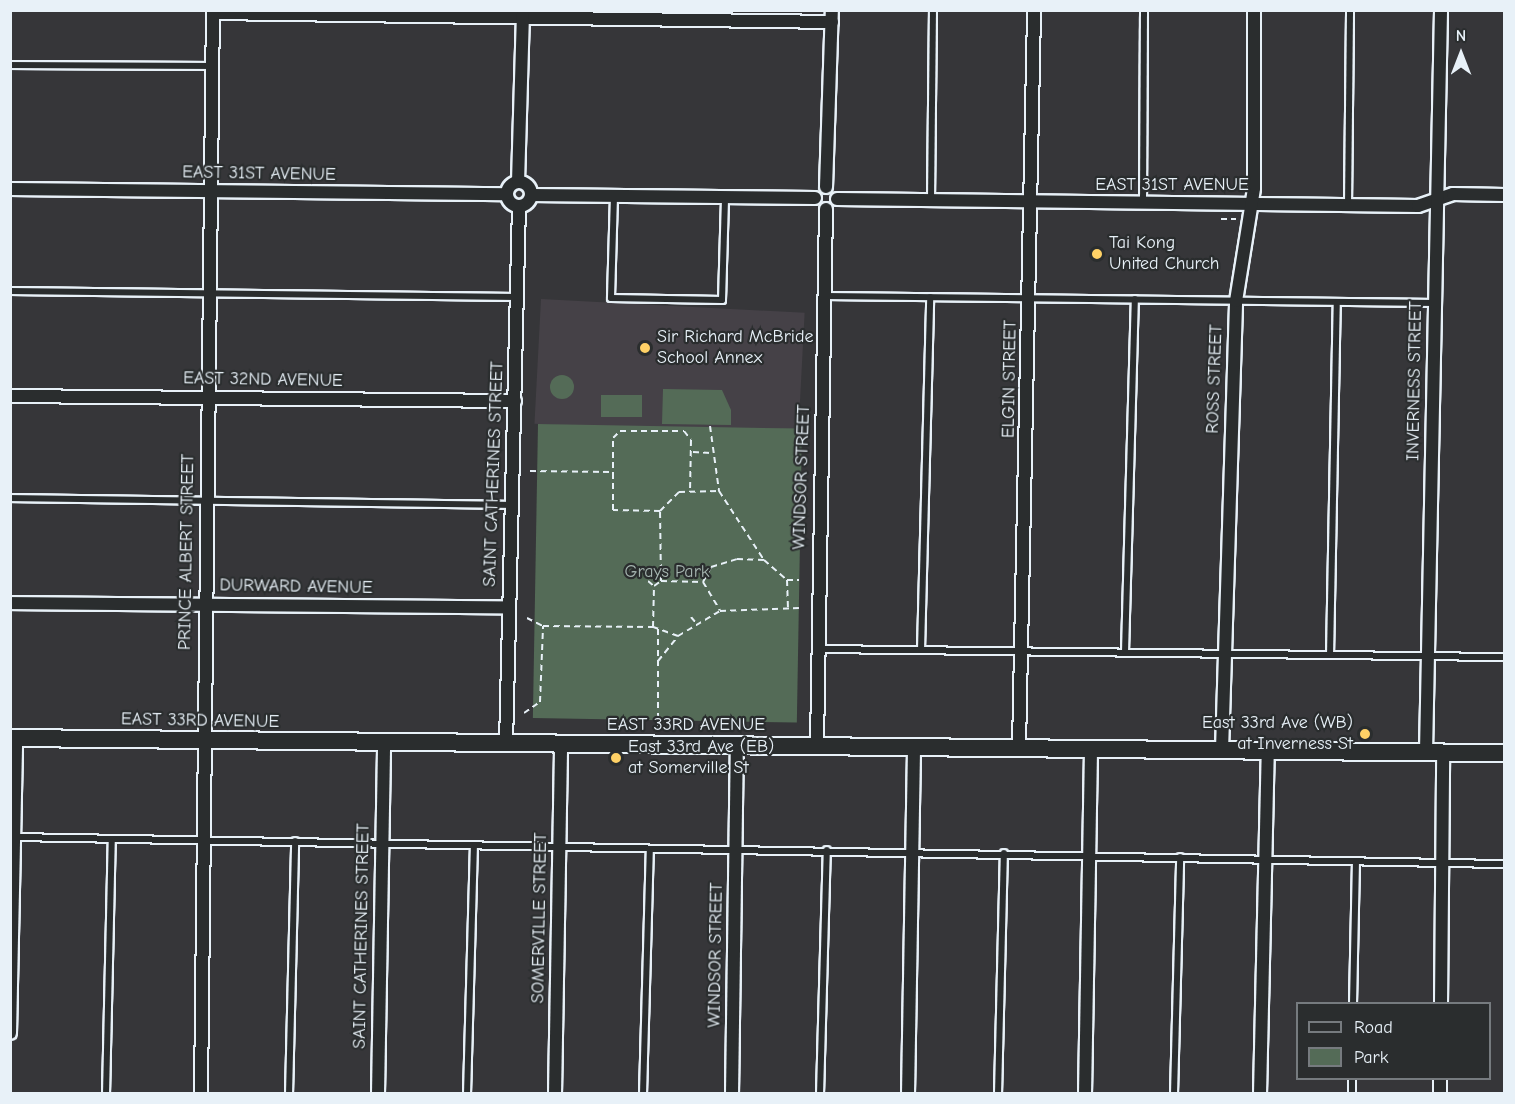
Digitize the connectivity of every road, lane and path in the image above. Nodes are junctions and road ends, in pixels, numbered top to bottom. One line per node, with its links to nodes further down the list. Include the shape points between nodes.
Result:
1 (933, 10): 25 (lane)
2 (1034, 10): 27 (street, ELGIN STREET)
3 (1144, 10): 28 (lane)
4 (1254, 10): 29 (street, ROSS STREET)
5 (1350, 10): 30 (lane)
6 (1441, 10): 26 (street, INVERNESS STREET)
7 (213, 12): 8 (street); 13 (street, PRINCE ALBERT STREET)
8 (317, 12): 9 (street)
9 (413, 13): 10 (street)
10 (523, 14): 11 (street); 14 (street)
11 (832, 16): 15 (street)
12 (10, 64): 13 (lane)
13 (212, 66): 17 (street, PRINCE ALBERT STREET)
14 (518, 182): 18 (street); 19 (street)
15 (826, 187): 23 (street); 24 (street)
16 (10, 189): 17 (street, EAST 31ST AVENUE)
17 (211, 192): 18 (street, EAST 31ST AVENUE); 36 (street, PRINCE ALBERT STREET)
18 (507, 194): 31 (street)
19 (531, 195): 21 (street); 31 (street)
20 (1504, 195): 26 (street, EAST 31ST AVENUE, via 1453,194)
21 (614, 196): 22 (street); 22 (lane, via 611,298 722,300)
22 (725, 198): 23 (street)
23 (815, 198): 32 (street)
24 (837, 199): 25 (street, EAST 31ST AVENUE); 32 (street)
25 (931, 200): 27 (street, EAST 31ST AVENUE)
26 (1437, 200): 30 (street, EAST 31ST AVENUE, via 1418,206); 44 (street, INVERNESS STREET)
27 (1034, 202): 28 (street, EAST 31ST AVENUE); 40 (street, ELGIN STREET)
28 (1143, 203): 29 (street, EAST 31ST AVENUE)
29 (1254, 204): 30 (street, EAST 31ST AVENUE); 42 (street, ROSS STREET)
30 (1348, 205)
31 (519, 206): 38 (street, SAINT CATHERINES STREET)
32 (826, 209): 37 (street, WINDSOR STREET)
33 (1221, 219): 34 (path)
34 (1238, 219)
35 (10, 291): 36 (lane)
36 (208, 294): 38 (lane); 46 (street, PRINCE ALBERT STREET)
37 (825, 296): 39 (lane); 79 (street, WINDSOR STREET)
38 (517, 297): 47 (street, SAINT CATHERINES STREET)
39 (930, 297): 40 (lane); 80 (lane)
40 (1030, 297): 41 (lane); 81 (street, ELGIN STREET)
41 (1135, 299): 42 (lane); 82 (lane)
42 (1236, 301): 43 (lane); 83 (street, ROSS STREET)
43 (1337, 302): 44 (lane); 84 (lane)
44 (1435, 303): 85 (street, INVERNESS STREET)
45 (10, 396): 46 (street, EAST 32ND AVENUE)
46 (207, 398): 47 (street, EAST 32ND AVENUE); 56 (street, PRINCE ALBERT STREET)
47 (515, 401): 57 (street, SAINT CATHERINES STREET)
48 (710, 426): 50 (path)
49 (691, 452): 50 (path); 52 (path, via 684,431 620,431 614,438); 53 (path)
50 (711, 453): 54 (path)
51 (530, 471): 52 (path)
52 (613, 472): 58 (path, via 612,510)
53 (690, 490): 54 (path); 58 (path, via 679,492)
54 (718, 491): 59 (path)
55 (10, 498): 56 (lane)
56 (206, 501): 57 (lane); 67 (street, PRINCE ALBERT STREET)
57 (514, 505): 68 (street, SAINT CATHERINES STREET)
58 (660, 510): 63 (path)
59 (764, 560): 60 (path); 64 (path, via 721,561)
60 (787, 580): 61 (path); 69 (path)
61 (800, 580)
62 (648, 581): 65 (path)
63 (661, 581): 64 (path); 65 (path)
64 (704, 582): 71 (path)
65 (654, 586): 76 (path)
66 (10, 603): 67 (street, DURWARD AVENUE)
67 (204, 603): 68 (street, DURWARD AVENUE); 91 (street, PRINCE ALBERT STREET)
68 (508, 607): 93 (street, SAINT CATHERINES STREET)
69 (788, 607): 70 (path); 71 (path)
70 (799, 608)
71 (720, 610): 74 (path)
72 (691, 617): 74 (path)
73 (527, 618): 75 (path)
74 (696, 623): 78 (path)
75 (543, 626): 76 (path); 88 (path, via 540,702)
76 (653, 627): 77 (path)
77 (658, 629): 78 (path); 87 (path)
78 (678, 636): 87 (path)
79 (817, 649): 80 (lane); 96 (street, WINDSOR STREET)
80 (921, 650): 81 (lane)
81 (1021, 651): 82 (lane); 98 (street, ELGIN STREET)
82 (1125, 652): 83 (lane)
83 (1224, 654): 84 (lane); 100 (street, ROSS STREET)
84 (1330, 655): 85 (lane)
85 (1428, 656): 86 (lane); 102 (street, INVERNESS STREET)
86 (1504, 657)
87 (658, 661): 89 (path)
88 (524, 713)
89 (658, 726)
90 (13, 738): 91 (street, EAST 33RD AVENUE); 104 (street)
91 (204, 741): 92 (street, EAST 33RD AVENUE); 105 (street, PRINCE ALBERT STREET)
92 (384, 743): 93 (street, EAST 33RD AVENUE); 108 (street, SAINT CATHERINES STREET)
93 (506, 744): 94 (street, EAST 33RD AVENUE)
94 (561, 744): 95 (street, EAST 33RD AVENUE); 110 (street, SOMERVILLE STREET)
95 (737, 744): 96 (street, EAST 33RD AVENUE); 112 (street, WINDSOR STREET)
96 (817, 745): 97 (street, EAST 33RD AVENUE)
97 (914, 746): 98 (street, EAST 33RD AVENUE); 114 (street)
98 (1019, 747): 99 (street, EAST 33RD AVENUE)
99 (1091, 749): 100 (street, EAST 33RD AVENUE); 116 (street)
100 (1222, 750): 101 (street, EAST 33RD AVENUE)
101 (1268, 751): 102 (street, EAST 33RD AVENUE); 118 (street)
102 (1435, 752): 103 (street, EAST 33RD AVENUE); 120 (street, INVERNESS STREET)
103 (1504, 753)
104 (14, 837): 106 (lane); 124 (street)
105 (206, 838): 106 (lane); 107 (lane); 126 (street, PRINCE ALBERT STREET)
106 (112, 839): 125 (lane)
107 (296, 841): 108 (lane); 127 (lane)
108 (382, 843): 109 (lane); 128 (street, SAINT CATHERINES STREET)
109 (474, 845): 110 (lane); 129 (lane)
110 (559, 846): 111 (lane); 130 (street, SOMERVILLE STREET)
111 (650, 849): 112 (lane); 131 (lane)
112 (736, 850): 113 (lane); 132 (street, WINDSOR STREET)
113 (827, 850): 114 (lane); 133 (lane)
114 (912, 852): 115 (lane); 134 (street)
115 (1004, 853): 116 (lane); 135 (lane)
116 (1089, 855): 117 (lane); 136 (street)
117 (1180, 857): 118 (lane); 137 (lane)
118 (1266, 859): 119 (lane); 138 (street)
119 (1356, 862): 120 (lane); 122 (lane)
120 (1442, 863): 121 (lane); 123 (street, INVERNESS STREET)
121 (1504, 864)
122 (1353, 1002)
123 (1441, 1002)
124 (10, 1034)
125 (106, 1094)
126 (201, 1094)
127 (289, 1094)
128 (378, 1094)
129 (467, 1094)
130 (555, 1094)
131 (644, 1094)
132 (732, 1094)
133 (820, 1094)
134 (908, 1094)
135 (998, 1094)
136 (1085, 1094)
137 (1174, 1094)
138 (1260, 1094)

